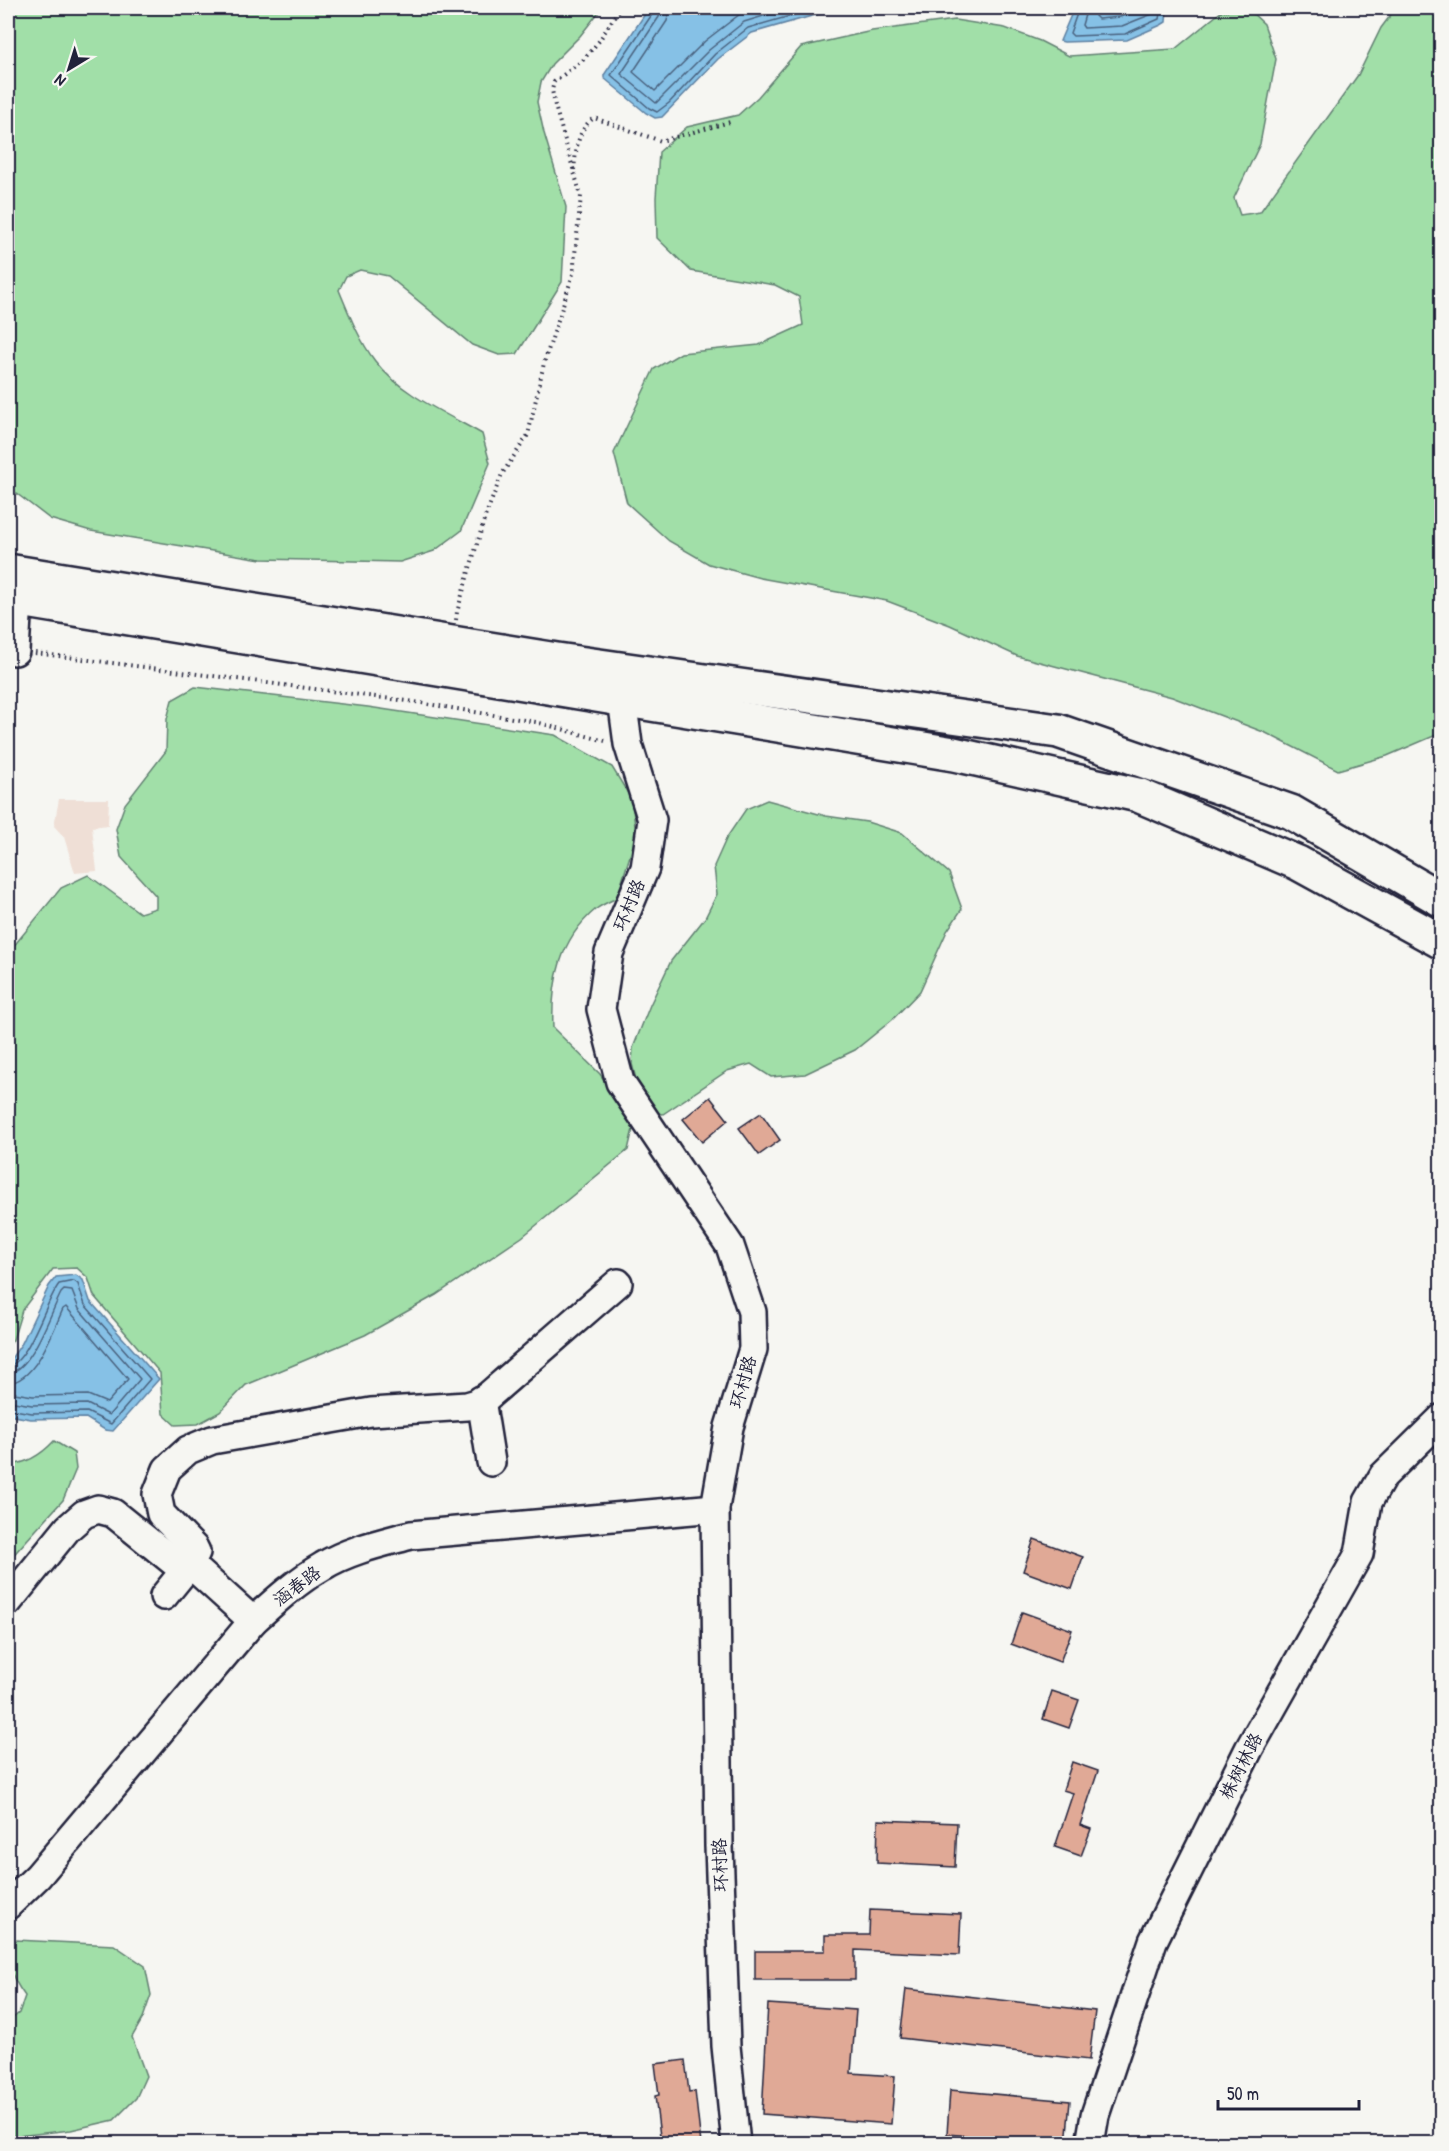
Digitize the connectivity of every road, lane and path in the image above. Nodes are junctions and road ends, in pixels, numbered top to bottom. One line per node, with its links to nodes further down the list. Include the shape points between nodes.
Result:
1 (620, 8): 3 (path, via 583,60 554,82 555,106)
2 (730, 122): 3 (path, via 661,141 594,118 586,123 580,136)
3 (574, 174): 5 (path, via 580,196 573,274 544,363 528,435 502,474 485,517 457,612)
4 (11, 590): 5 (main road); 6 (street); 7 (main road)
5 (453, 643): 7 (main road)
6 (15, 651): 8 (path, via 415,702 536,722 601,739)
7 (627, 685): 9 (main road, via 1058,731 1291,812); 10 (main road, via 1138,795 1298,863); 15 (street, 环村路, via 624,714 628,744 652,820 645,868 609,953 601,1009 620,1082 730,1246 752,1312 753,1349 729,1426)
8 (610, 745)
9 (1442, 900)
10 (1442, 942)
11 (618, 1283): 12 (street)
12 (481, 1401): 14 (street); 16 (street, via 467,1406 371,1412 212,1440 188,1450 167,1469 157,1494 161,1514 196,1552)
13 (1442, 1418): 22 (street, 株树林路, via 1383,1476 1368,1502 1359,1554 1249,1749 1153,1941 1095,2115)
14 (490, 1462)
15 (715, 1508): 19 (street, 涵春路, via 411,1535 369,1546 324,1565); 21 (street, 环村路, via 719,1846 726,2046)
16 (188, 1567): 17 (street); 18 (street, via 113,1513 98,1509 84,1514 68,1528); 19 (street)
17 (164, 1596)
18 (8, 1602)
19 (253, 1621): 20 (street, 涵春路, via 38,1876)
20 (8, 1905)
21 (736, 2144)
22 (1090, 2144)

